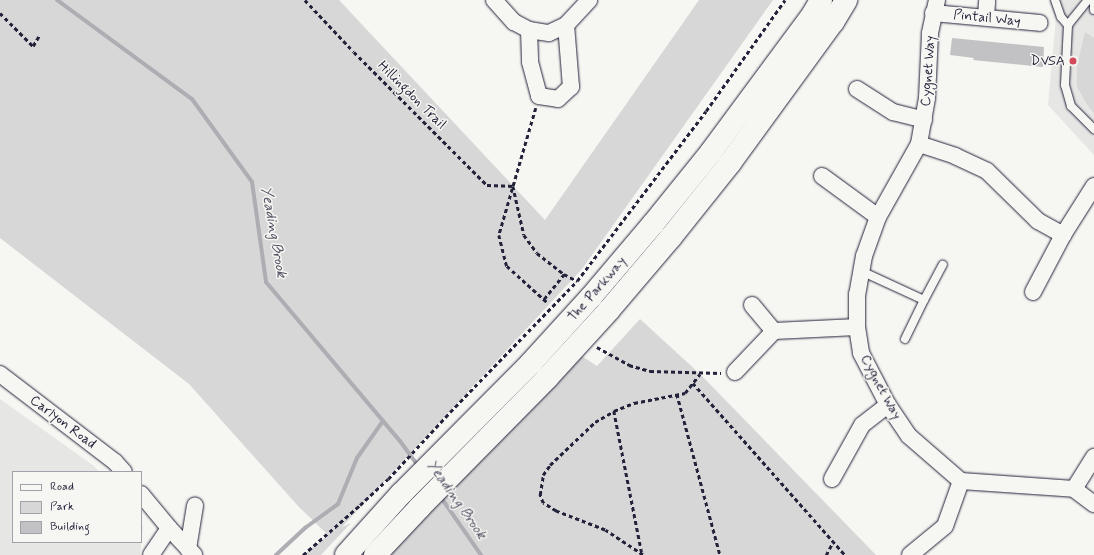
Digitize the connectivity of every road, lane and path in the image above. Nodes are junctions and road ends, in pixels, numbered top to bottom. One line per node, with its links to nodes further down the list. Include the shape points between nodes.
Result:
1 (305, 0): 26 (path, Hillingdon Trail, via 487,185)
2 (494, 0): 18 (street, via 514,22)
3 (589, 0): 16 (street)
4 (785, 0): 33 (path, via 706,111)
5 (821, 0): 54 (highway, The Parkway, via 711,152 591,297 531,363 442,452)
6 (846, 0): 65 (highway, The Parkway, via 833,22 734,157 671,237 557,366)
7 (1055, 0): 17 (lane, via 1061,17)
8 (1088, 0): 17 (lane)
9 (1094, 0): 12 (lane)
10 (987, 1): 14 (street)
11 (935, 6): 14 (street, Pintail Way); 22 (street, Cygnet Way, via 930,34)
12 (1094, 10)
13 (0, 13): 19 (path, via 33,46)
14 (986, 17): 15 (street, Pintail Way)
15 (1040, 23)
16 (566, 26): 18 (street, via 549,32); 21 (street, via 571,87 558,99)
17 (1068, 26): 23 (lane, via 1065,85 1067,96 1071,106)
18 (529, 30): 21 (street, via 530,62)
19 (39, 36)
20 (857, 89): 22 (street, via 893,112)
21 (539, 96): 26 (path)
22 (924, 120): 24 (street, Cygnet Way)
23 (1094, 129)
24 (919, 144): 28 (street, Cygnet Way); 29 (street, via 955,156 987,171 1038,221)
25 (822, 176): 28 (street)
26 (513, 186): 32 (path, via 524,235 537,253); 35 (path, via 498,235 507,266)
27 (1094, 186): 29 (street)
28 (878, 217): 31 (street, Cygnet Way)
29 (1063, 235): 34 (street)
30 (943, 265): 36 (lane)
31 (861, 270): 36 (lane); 39 (street, Cygnet Way, via 857,294)
32 (564, 274): 33 (path); 35 (path)
33 (577, 281): 54 (path, via 434,430)
34 (1033, 292)
35 (544, 299): 37 (path)
36 (924, 300): 41 (lane)
37 (547, 302)
38 (752, 305): 40 (street)
39 (857, 327): 40 (street); 48 (street, Cygnet Way, via 861,353)
40 (774, 331): 43 (street)
41 (905, 339)
42 (593, 345): 45 (path, via 629,365 650,371)
43 (735, 372): 45 (path)
44 (0, 374): 51 (street, Carlyon Road, via 115,462)
45 (700, 374): 46 (path)
46 (693, 383): 47 (path, via 685,393); 60 (path)
47 (677, 394): 49 (path, via 634,403); 67 (path)
48 (888, 405): 52 (street, via 862,425); 53 (street, Cygnet Way, via 909,436)
49 (614, 411): 66 (path); 66 (path, via 595,422 550,465 543,475 540,495 544,503 556,511 605,530)
50 (1094, 458): 55 (street)
51 (123, 471)
52 (832, 479)
53 (961, 482): 55 (street); 70 (street, via 945,526)
54 (394, 487): 63 (path, via 360,505); 64 (highway, The Parkway)
55 (1074, 489): 57 (street)
56 (142, 495): 59 (street)
57 (1094, 504)
58 (195, 506): 61 (street)
59 (168, 528): 61 (street); 62 (street)
60 (834, 542): 68 (path); 69 (path)
61 (191, 552)
62 (151, 555)
63 (303, 555)
64 (346, 555)
65 (375, 555)
66 (643, 555)
67 (720, 555)
68 (826, 555)
69 (845, 555)
70 (910, 555)

